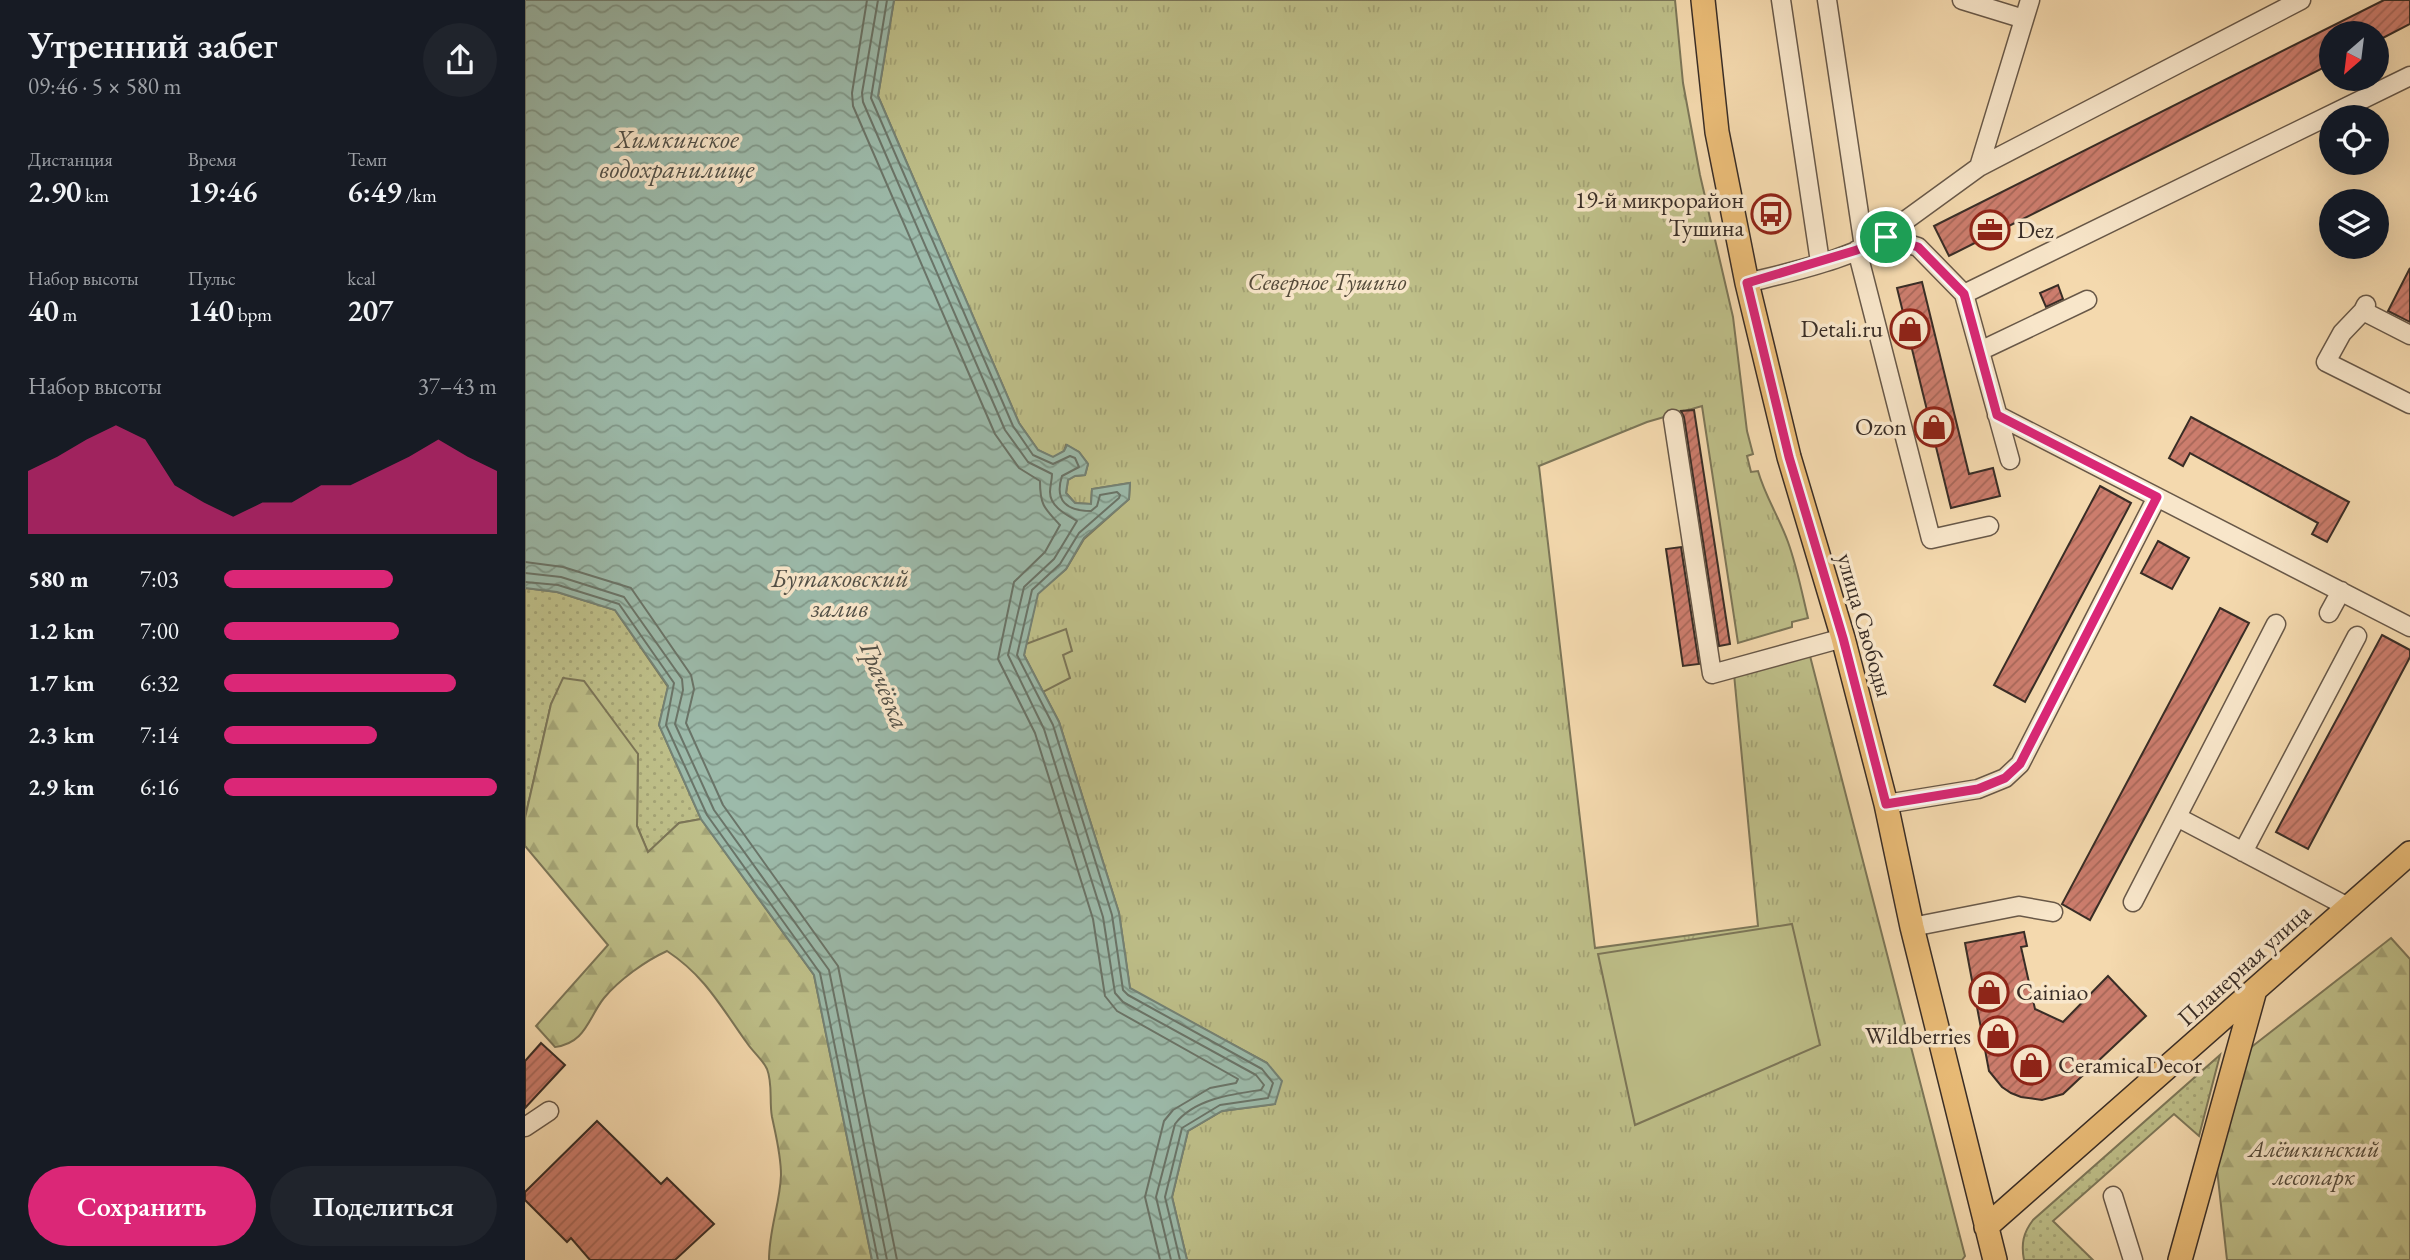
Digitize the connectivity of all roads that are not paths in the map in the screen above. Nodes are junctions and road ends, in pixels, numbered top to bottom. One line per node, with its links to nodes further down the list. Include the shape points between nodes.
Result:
1 (1703, 0): 13 (main road, улица Свободы, via 1717,132)
2 (1781, 0): 12 (lane)
3 (1827, 0): 11 (lane)
4 (1962, 0): 7 (lane)
5 (2030, 0): 7 (lane)
6 (2301, 0): 9 (lane)
7 (2024, 19): 9 (lane)
8 (2410, 76): 14 (lane)
9 (1979, 167): 10 (lane)
10 (1886, 237): 11 (lane); 14 (lane, via 1918,247)
11 (1860, 248): 12 (lane); 23 (lane, via 1931,539)
12 (1820, 262): 13 (lane)
13 (1747, 283): 29 (main road, улица Свободы, via 1789,457)
14 (1964, 294): 17 (lane)
15 (2087, 300): 17 (lane)
16 (2410, 335): 18 (lane, via 2365,308 2326,362)
17 (1980, 351): 19 (lane)
18 (2410, 404)
19 (1997, 415): 21 (lane); 22 (lane)
20 (1673, 419): 29 (lane, via 1712,674)
21 (2010, 460)
22 (2157, 497): 24 (lane); 30 (lane, via 2020,764 2005,778 1978,789)
23 (1989, 526)
24 (2341, 591): 25 (lane); 27 (lane)
25 (2329, 612)
26 (2276, 624): 31 (lane)
27 (2410, 627)
28 (2357, 636): 32 (lane)
29 (1843, 638): 30 (main road, улица Свободы)
30 (1886, 804): 37 (main road, улица Свободы)
31 (2177, 817): 32 (lane); 34 (lane)
32 (2243, 852): 35 (lane)
33 (2406, 864): 35 (main road, Планерная улица)
34 (2133, 902)
35 (2348, 907): 38 (main road, Планерная улица)
36 (2053, 912): 37 (lane, via 2019,906)
37 (1912, 927): 42 (main road, улица Свободы)
38 (2255, 990): 42 (main road, Планерная улица); 45 (main road)
39 (548, 1111): 40 (lane)
40 (525, 1127)
41 (2113, 1196): 44 (lane)
42 (1986, 1227): 43 (main road, улица Свободы)
43 (1995, 1260)
44 (2133, 1260)
45 (2180, 1260)

